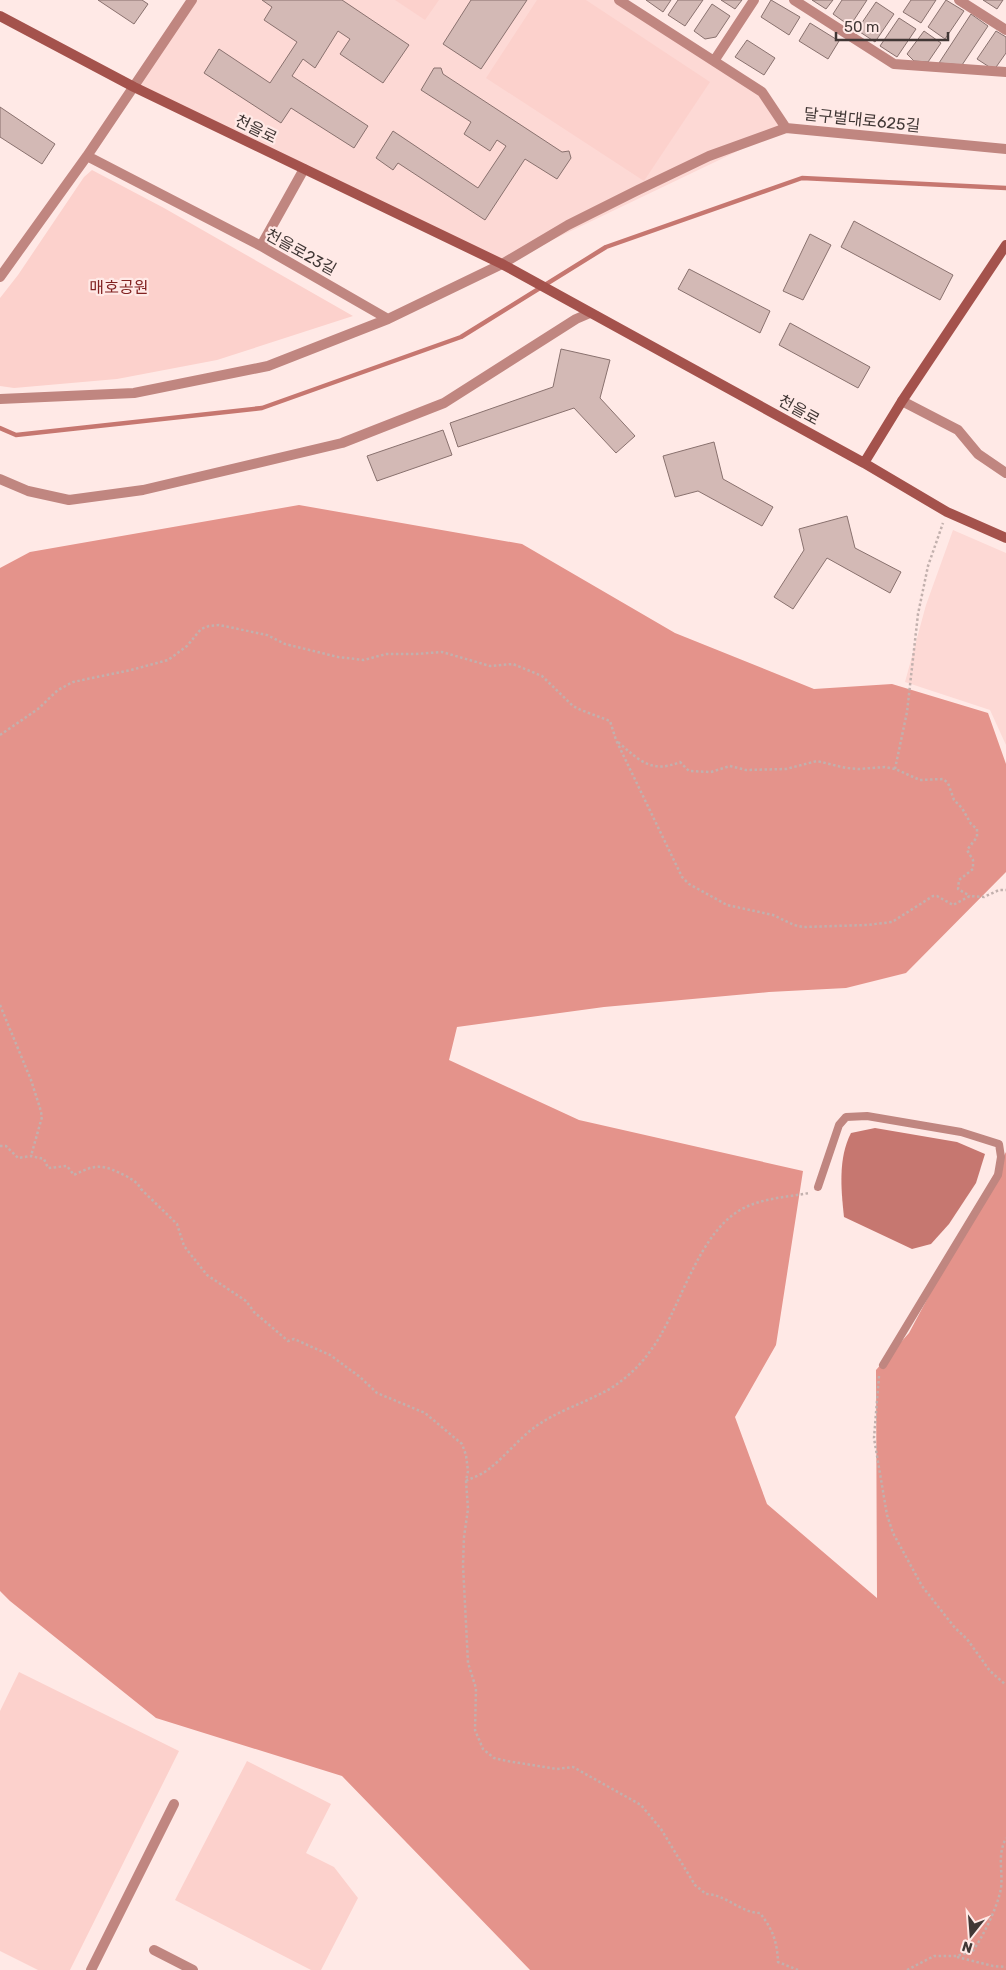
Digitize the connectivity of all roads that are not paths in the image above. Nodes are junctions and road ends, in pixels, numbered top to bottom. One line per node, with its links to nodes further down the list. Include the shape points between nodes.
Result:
1 (192, 0): 10 (street)
2 (619, 0): 8 (street, 달구벌대로625길)
3 (754, 0): 8 (street)
4 (794, 0): 9 (street, via 894,64)
5 (958, 0): 7 (street)
6 (0, 16): 10 (street, 천을로)
7 (1006, 30)
8 (714, 61): 11 (street, 달구벌대로625길, via 762,92)
9 (1006, 72)
10 (134, 87): 13 (street); 14 (street, 천을로)
11 (786, 128): 12 (street, 달구벌대로625길); 17 (street, via 709,156 560,229)
12 (1006, 149)
13 (86, 156): 16 (street, 천을로23길); 18 (street)
14 (304, 169): 16 (street); 17 (street, 천을로)
15 (1006, 245): 22 (street)
16 (261, 246): 20 (street, 천을로23길)
17 (502, 264): 19 (street, 천을로); 20 (street)
18 (0, 277)
19 (590, 313): 23 (street, 천을로); 25 (street, via 444,402 342,443 143,490 69,500 28,491)
20 (388, 319): 21 (street, via 268,366 134,393)
21 (0, 400)
22 (902, 401): 23 (street); 24 (street, via 958,430 978,454)
23 (864, 463): 26 (street, 천을로, via 947,512)
24 (1006, 473)
25 (0, 479)
26 (1006, 538)
27 (818, 1187): 28 (lane, via 839,1126 846,1117 867,1116 961,1132 999,1144 998,1175)
28 (883, 1365)
29 (174, 1804): 31 (street)
30 (154, 1950): 32 (street)
31 (91, 1970)
32 (193, 1970)

